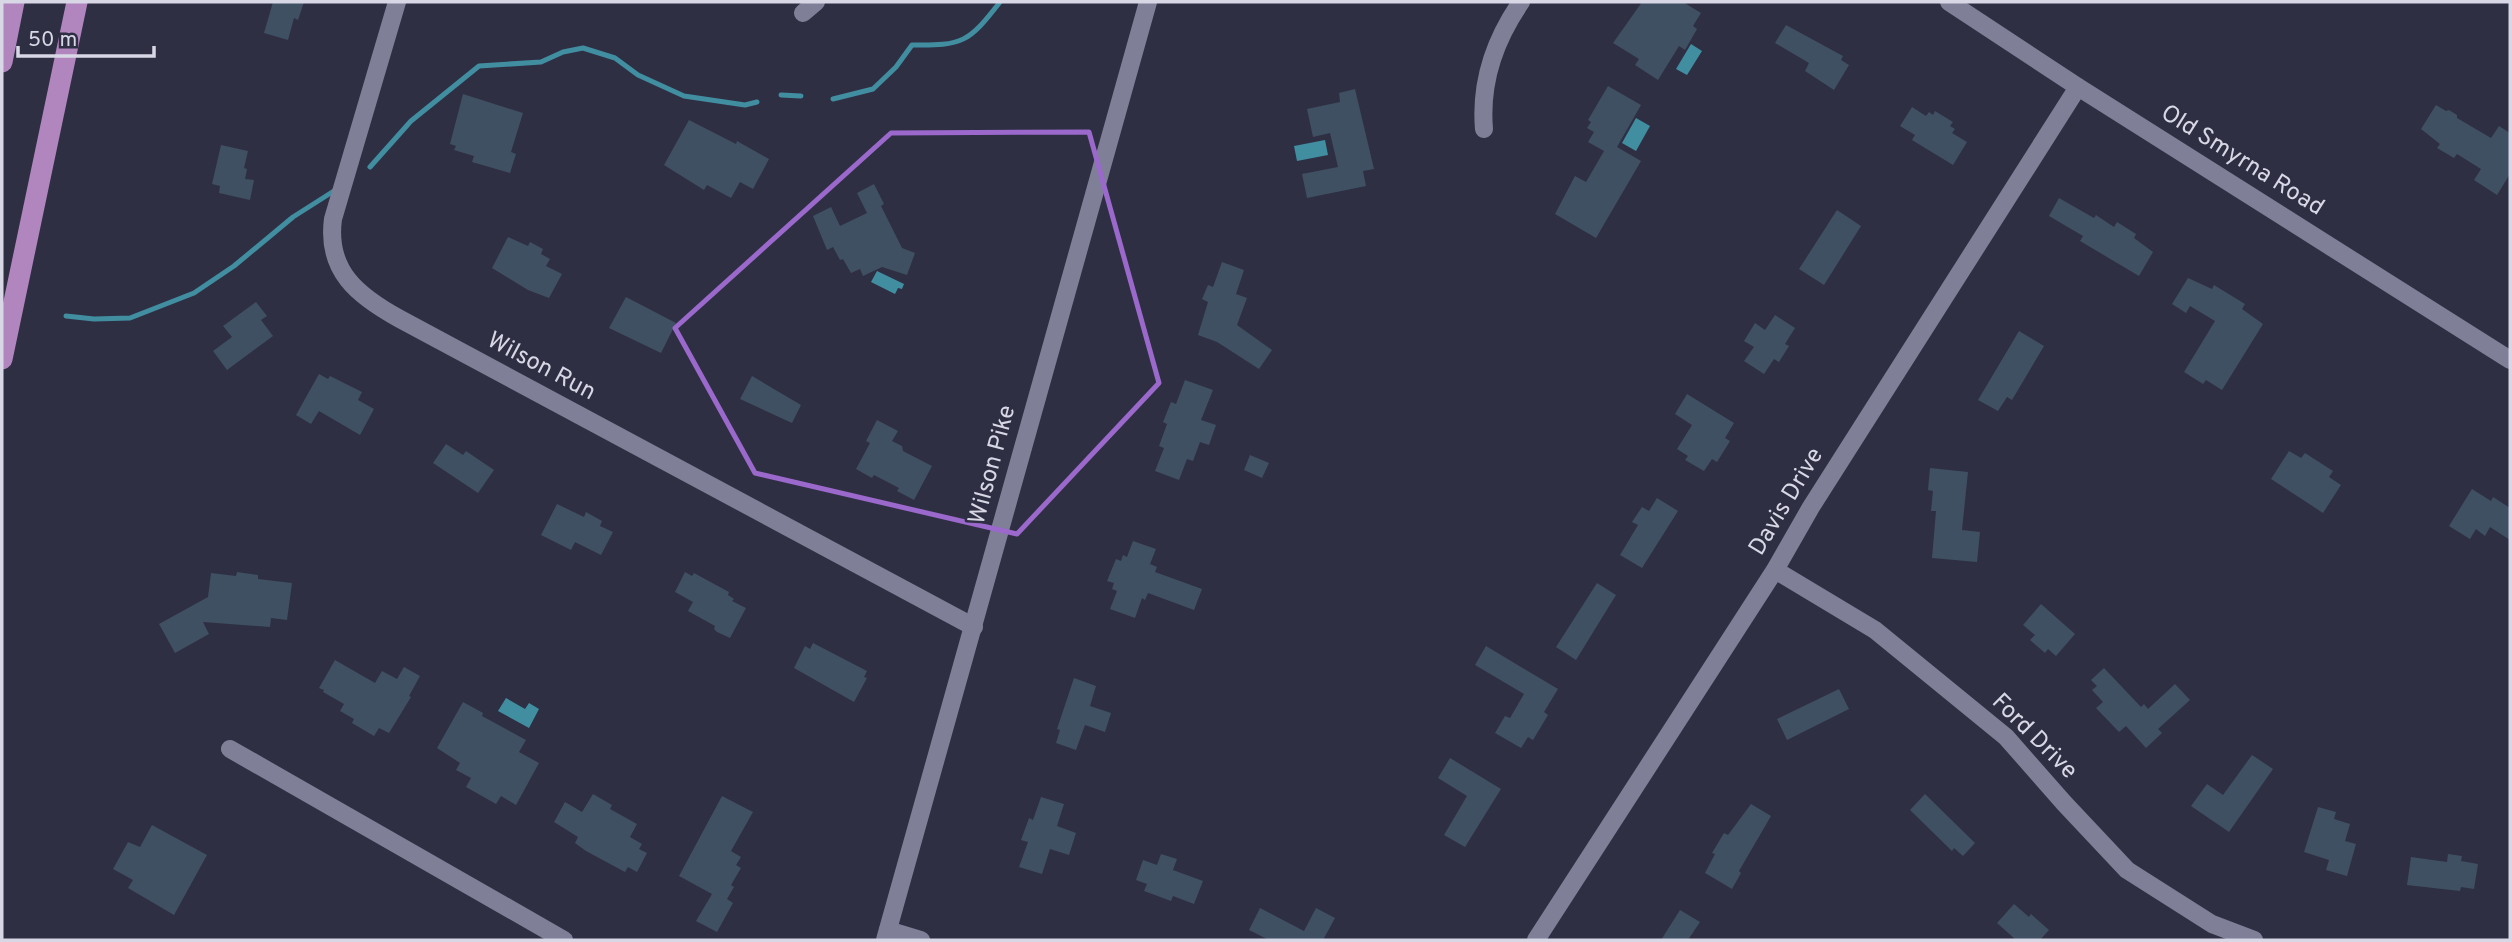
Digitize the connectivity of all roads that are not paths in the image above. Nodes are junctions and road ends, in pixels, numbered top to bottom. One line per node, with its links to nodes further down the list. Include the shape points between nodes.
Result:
1 (14, 2): 7 (highway)
2 (77, 2): 10 (highway)
3 (397, 2): 13 (street, Wilson Run, via 331,231 334,253 346,278 370,301)
4 (1148, 2): 13 (street, Wilson Pike)
5 (1521, 2): 9 (street, via 1489,64 1482,107)
6 (1949, 2): 8 (street, Old Smyrna Road)
7 (2, 62)
8 (2078, 87): 11 (street, Old Smyrna Road); 12 (street, Davis Drive)
9 (1484, 129)
10 (2, 359)
11 (2510, 360)
12 (1774, 570): 18 (street, Davis Drive); 19 (street, Ford Drive, via 1875,630 2006,737 2127,870 2212,924)
13 (974, 627): 15 (street, Wilson Pike)
14 (230, 750): 16 (street)
15 (886, 935): 17 (street)
16 (564, 940)
17 (921, 940)
18 (1536, 940)
19 (2254, 940)

